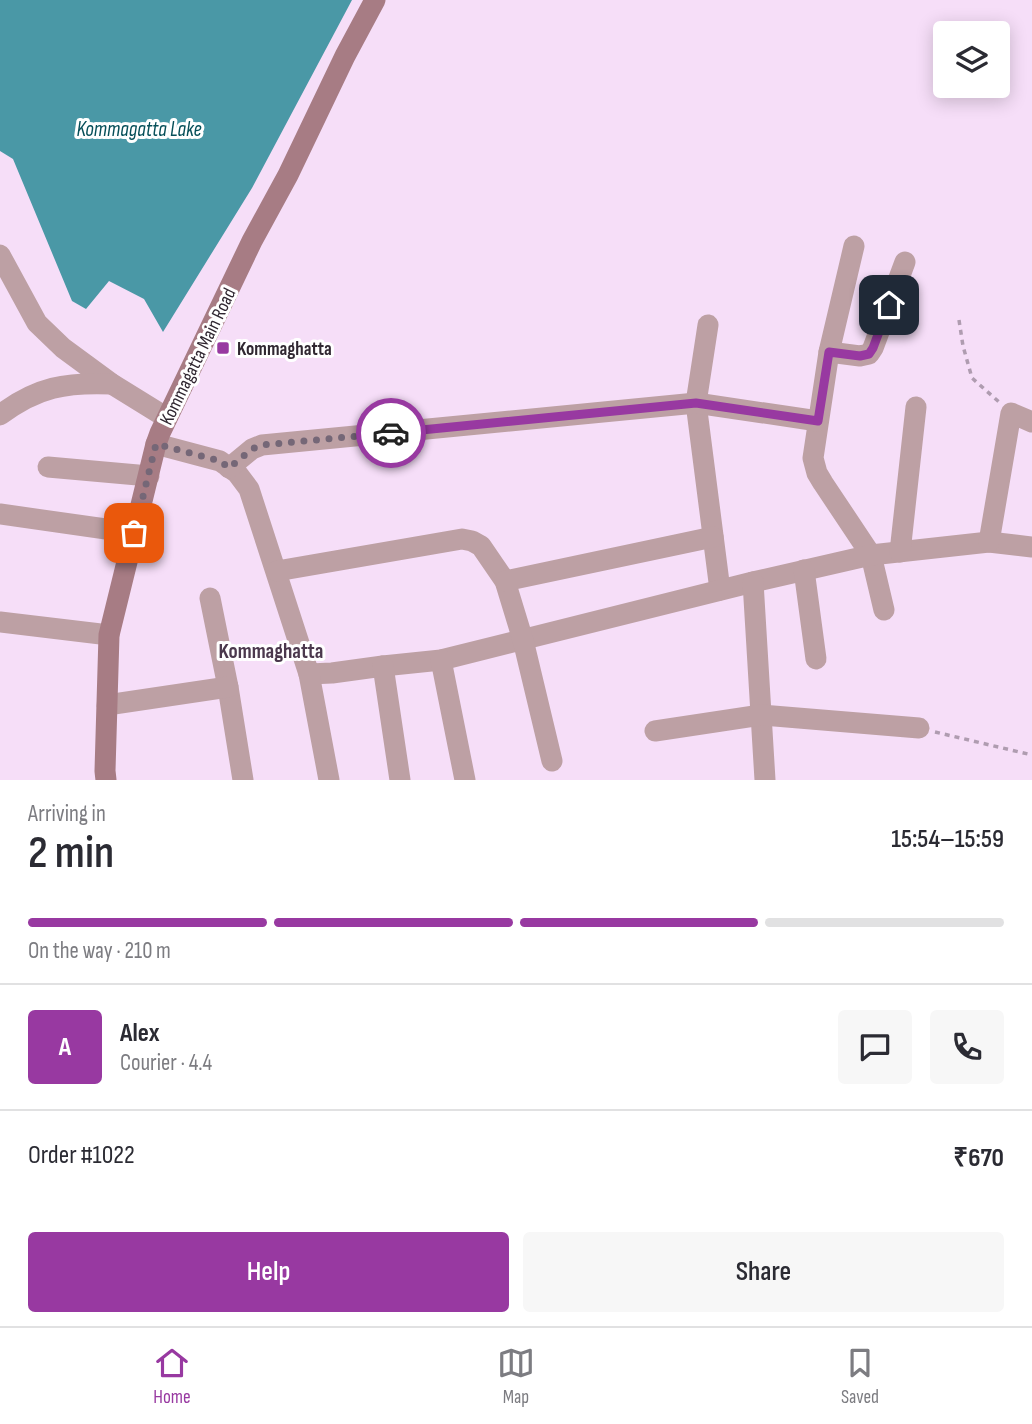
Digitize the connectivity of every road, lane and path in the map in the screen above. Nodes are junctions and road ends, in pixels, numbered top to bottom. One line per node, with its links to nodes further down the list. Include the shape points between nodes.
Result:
1 (375, 0): 13 (main road, Kommagatta Main Road)
2 (853, 246): 7 (street)
3 (0, 255): 8 (street, via 37,323)
4 (905, 262): 7 (street, via 869,354)
5 (959, 320): 11 (path, via 972,378)
6 (708, 325): 9 (street)
7 (829, 352): 14 (street)
8 (112, 384): 12 (street, via 82,383 44,390); 13 (street)
9 (696, 403): 14 (street); 18 (street, via 262,445); 22 (street)
10 (916, 407): 25 (street)
11 (1011, 413): 15 (street); 23 (street)
12 (0, 415)
13 (167, 418): 16 (main road, Kommagatta Main Road)
14 (818, 421): 26 (street, via 813,458 817,473)
15 (1032, 422)
16 (156, 444): 18 (street, via 220,461); 19 (main road, Kommagatta Main Road)
17 (48, 467): 19 (street)
18 (229, 468): 28 (street, via 249,489)
19 (149, 476): 21 (main road, Kommagatta Main Road)
20 (0, 514): 21 (street)
21 (134, 533): 35 (main road, Kommagatta Main Road)
22 (713, 537): 29 (street); 31 (street)
23 (989, 542): 24 (street); 25 (street)
24 (1032, 547)
25 (900, 552): 26 (street)
26 (871, 555): 27 (street); 33 (street)
27 (803, 570): 30 (street); 37 (street)
28 (277, 572): 29 (street, via 462,539 481,546); 40 (street)
29 (505, 581): 36 (street)
30 (753, 582): 31 (street); 43 (street)
31 (720, 590): 36 (street)
32 (211, 598): 41 (street)
33 (884, 610)
34 (0, 622): 35 (street)
35 (108, 635): 42 (main road, Kommagatta Main Road)
36 (523, 640): 38 (street); 47 (street)
37 (816, 659)
38 (441, 660): 39 (street); 52 (street)
39 (383, 666): 40 (street); 51 (street)
40 (309, 674): 50 (street)
41 (228, 687): 42 (street); 49 (street)
42 (107, 705): 48 (main road, Kommagatta Main Road)
43 (761, 715): 44 (street); 45 (street); 53 (street)
44 (919, 728): 46 (path)
45 (655, 731)
46 (1032, 755)
47 (552, 761)
48 (106, 780)
49 (243, 780)
50 (330, 780)
51 (400, 780)
52 (465, 780)
53 (765, 780)

